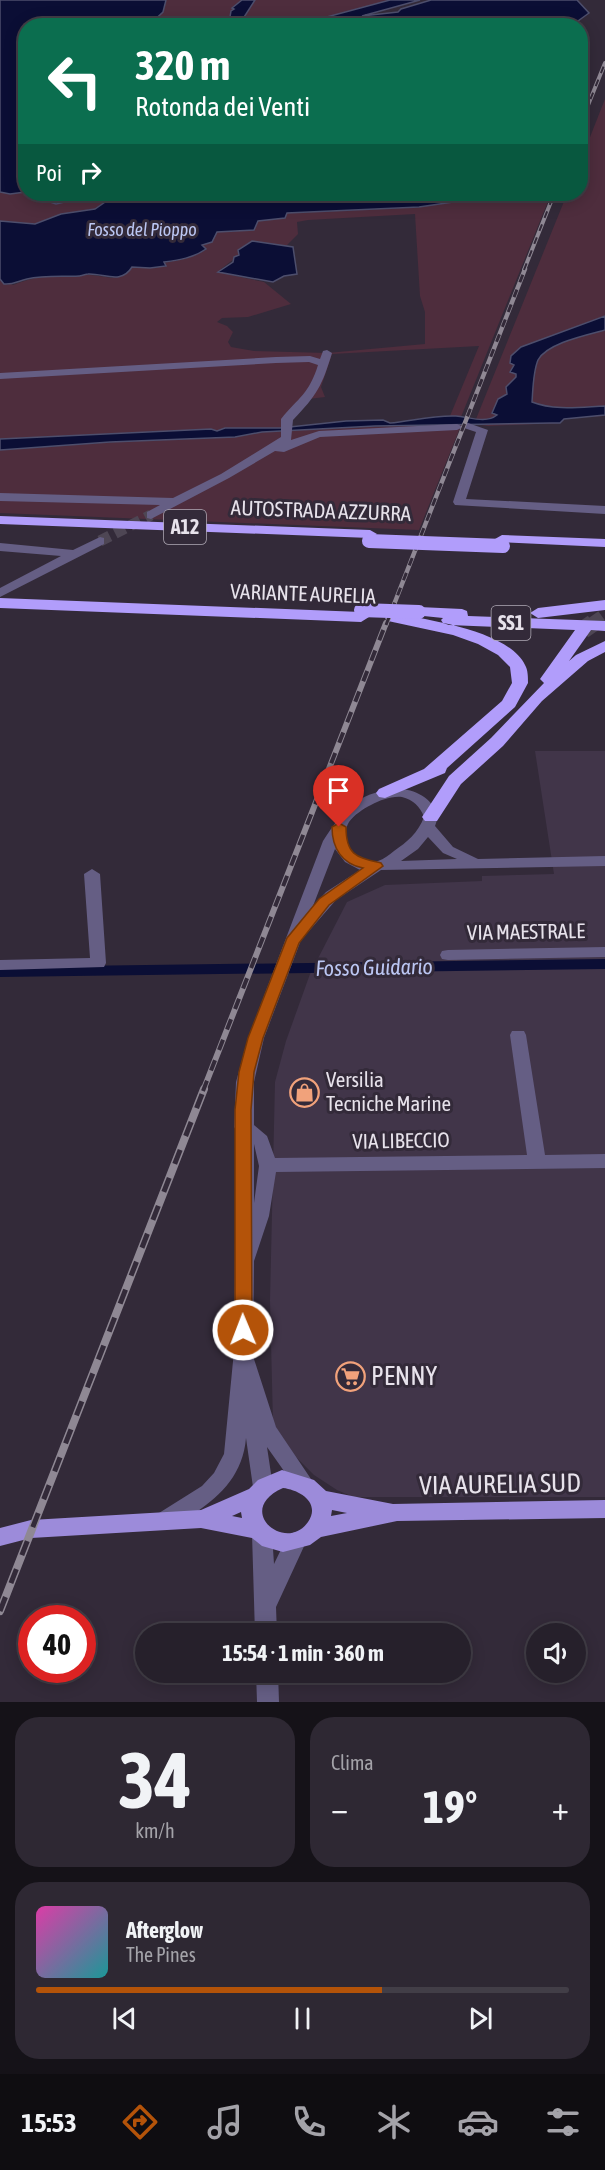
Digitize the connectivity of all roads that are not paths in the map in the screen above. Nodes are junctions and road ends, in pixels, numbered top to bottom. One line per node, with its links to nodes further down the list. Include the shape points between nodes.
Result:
1 (0, 376): 2 (street, via 325,358 318,383 287,428 287,438)
2 (213, 482): 4 (street); 5 (street, via 320,434 462,427 482,430 459,502)
3 (0, 497): 4 (street)
4 (173, 502): 6 (street)
5 (605, 510)
6 (151, 515)
7 (0, 520): 9 (highway, AUTOSTRADA AZZURRA / A12)
8 (0, 528): 9 (highway, AUTOSTRADA AZZURRA / A12)
9 (369, 538): 11 (highway, AUTOSTRADA AZZURRA / A12, bridge)
10 (100, 541): 15 (street)
11 (502, 543): 12 (highway, AUTOSTRADA AZZURRA / A12); 14 (highway, AUTOSTRADA AZZURRA / A12)
12 (605, 543)
13 (0, 547): 15 (street)
14 (605, 550)
15 (75, 554): 16 (street)
16 (3, 598): 18 (highway, VARIANTE AURELIA / SS1)
17 (605, 605): 19 (highway)
18 (361, 613): 21 (highway, VARIANTE AURELIA / SS1, bridge); 21 (highway, VARIANTE AURELIA / SS1)
19 (490, 615): 20 (highway, VARIANTE AURELIA / SS1); 21 (highway, VARIANTE AURELIA / SS1)
20 (605, 616)
21 (418, 618): 22 (highway, VARIANTE AURELIA / SS1); 28 (highway, via 492,643 512,659 520,681 518,692 507,707)
22 (605, 626)
23 (583, 630): 26 (highway)
24 (605, 646): 26 (highway, via 578,661)
25 (605, 656): 26 (highway)
26 (537, 698): 27 (highway)
27 (520, 714): 28 (highway, via 459,758); 30 (highway, via 497,742 450,785)
28 (430, 773): 29 (highway)
29 (385, 794): 30 (street, via 399,792 416,797 426,804); 31 (street, via 354,810)
30 (430, 822): 33 (street, via 436,839 448,850); 34 (street, via 409,848)
31 (338, 830): 34 (street, via 346,855); 36 (street)
32 (605, 861): 33 (street)
33 (486, 864): 34 (street)
34 (377, 866): 36 (street, via 324,902)
35 (93, 874): 39 (street, via 98,963)
36 (292, 941): 41 (street, via 248,1063)
37 (605, 952): 38 (street, VIA MAESTRALE)
38 (448, 955)
39 (0, 965)
40 (519, 1035): 42 (street)
41 (243, 1126): 44 (street, via 265,1147); 45 (street)
42 (537, 1161): 43 (street, VIA LIBECCIO); 44 (street, VIA LIBECCIO)
43 (605, 1161)
44 (267, 1165): 45 (street, via 259,1220)
45 (242, 1269): 46 (street)
46 (243, 1351): 47 (street); 54 (street, via 230,1465 209,1492)
47 (251, 1380): 48 (street, via 267,1430); 49 (street, via 250,1407 262,1467)
48 (303, 1482): 49 (main road, via 282,1479); 50 (main road)
49 (259, 1491): 53 (main road); 56 (main road, via 250,1514)
50 (320, 1499): 52 (main road, VIA AURELIA SUD); 55 (main road, via 321,1519)
51 (605, 1509): 52 (main road, VIA AURELIA SUD)
52 (397, 1512): 55 (main road, VIA AURELIA SUD)
53 (201, 1519): 54 (main road); 56 (main road)
54 (166, 1520): 57 (main road, via 32,1529)
55 (316, 1528): 58 (main road, VIA AURELIA SUD)
56 (260, 1532): 58 (main road, via 277,1542); 59 (street)
57 (0, 1537)
58 (295, 1542): 59 (street)
59 (265, 1605): 60 (street)
60 (266, 1623)
61 (267, 1683): 62 (street)
62 (268, 1702)

